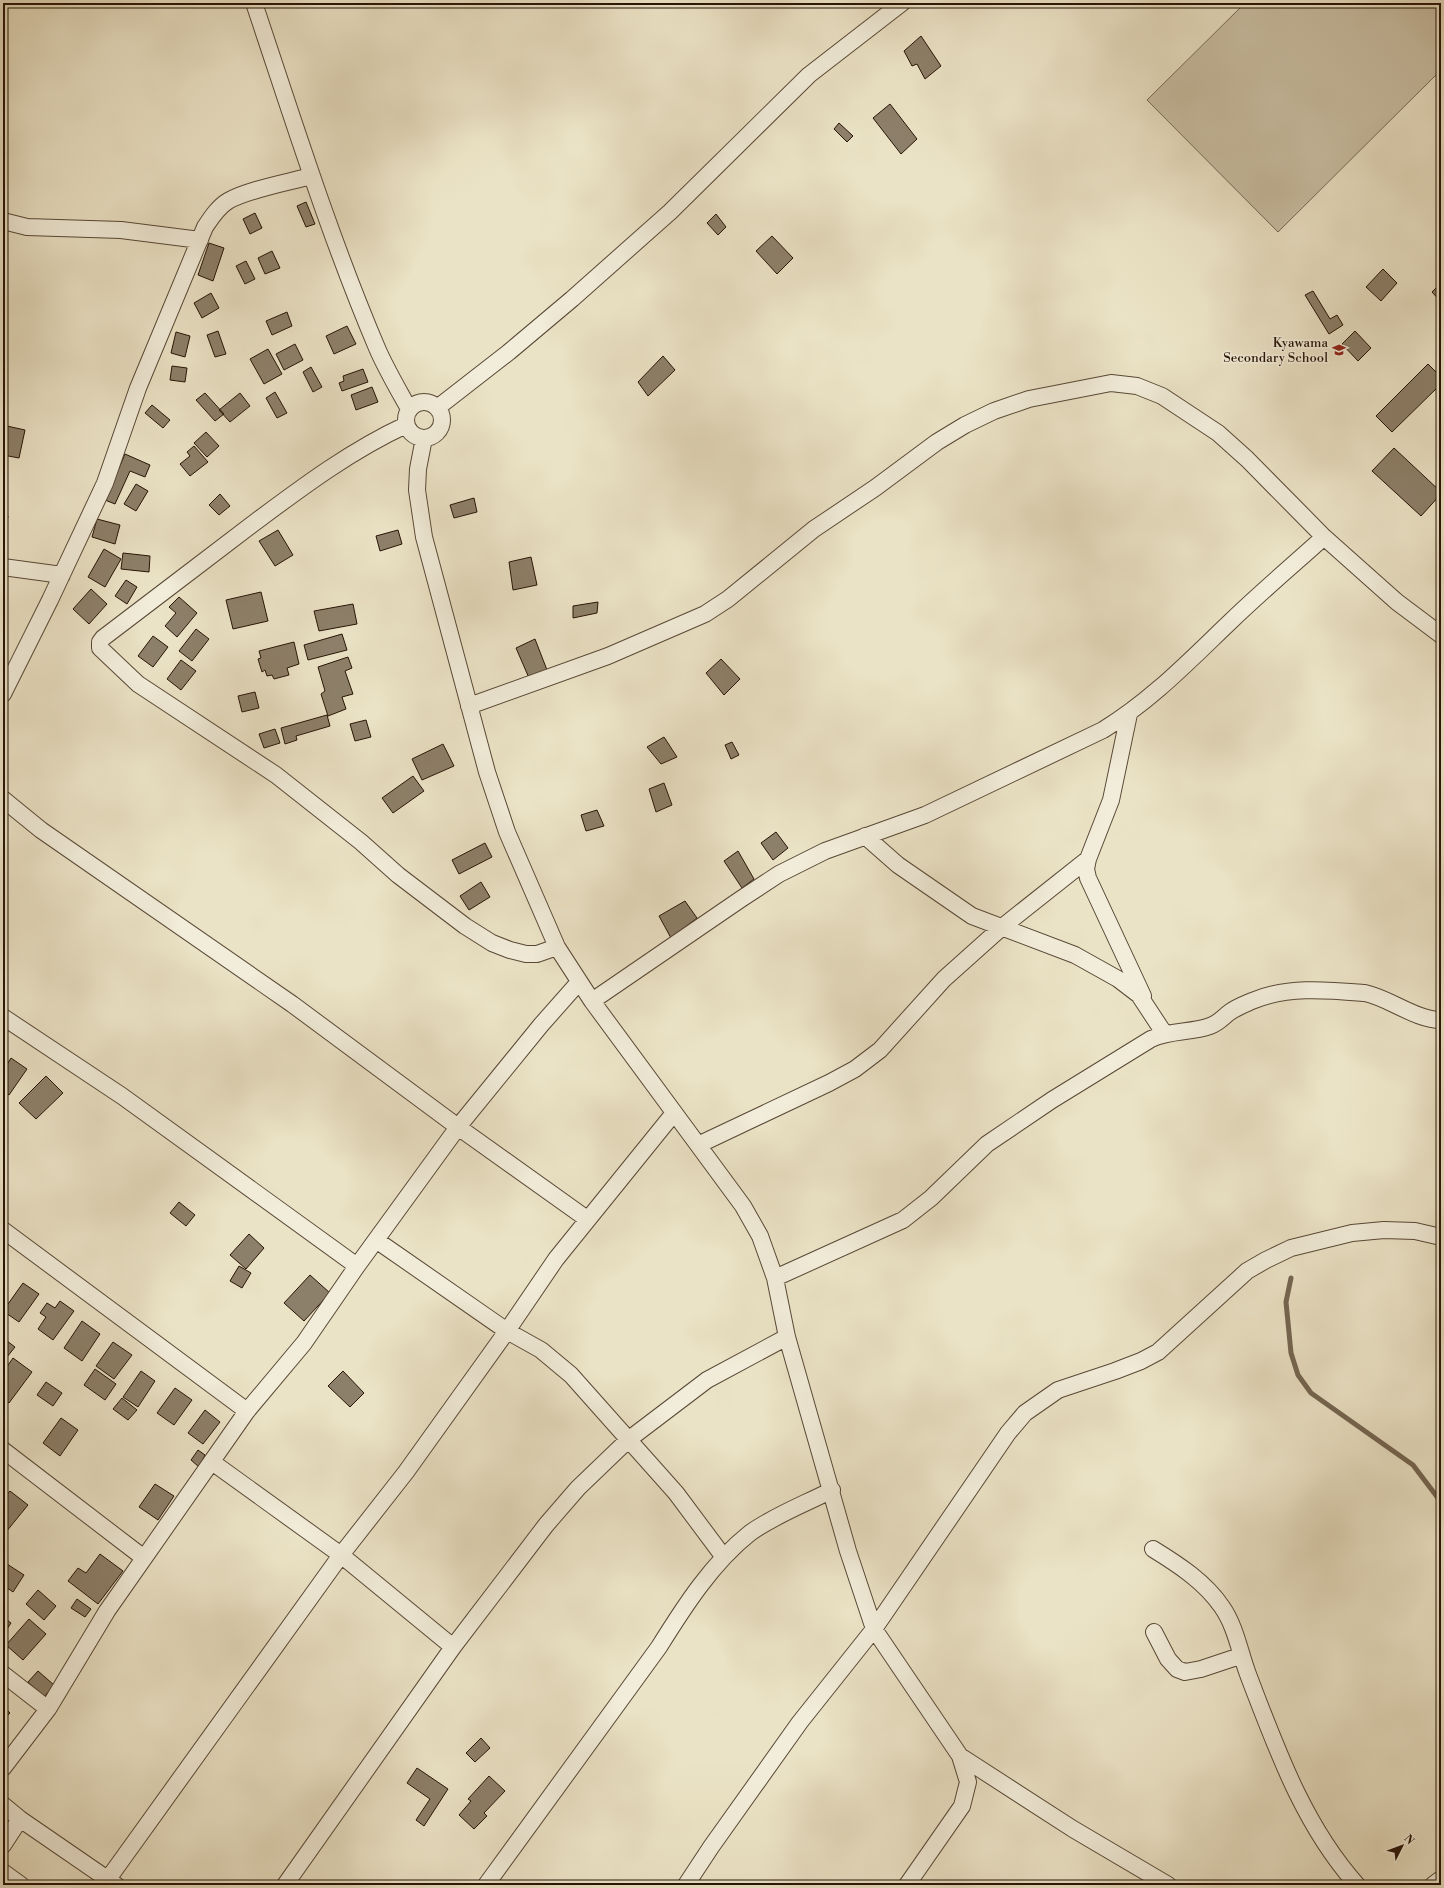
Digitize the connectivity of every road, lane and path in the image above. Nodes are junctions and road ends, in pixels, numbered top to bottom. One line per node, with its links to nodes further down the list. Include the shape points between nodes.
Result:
1 (254, 3): 3 (street)
2 (902, 3): 6 (street, via 810,75 670,212 572,299)
3 (311, 176): 5 (street, via 227,201 215,212); 7 (street, via 377,348)
4 (3, 221): 5 (street, via 55,229 121,230)
5 (200, 240): 11 (street, via 138,388 105,483)
6 (437, 408): 7 (street, via 430,403 415,404); 8 (street, via 442,423 432,436)
7 (407, 417): 8 (street, via 410,432); 20 (street, via 286,499 103,638 100,648 138,684 276,775 361,842 398,876 465,926 492,943 526,954 537,954)
8 (424, 438): 14 (street, via 418,469 419,509 424,537)
9 (1324, 537): 12 (street, via 1397,602); 14 (street, via 1218,433 1162,396 1137,386 1111,383 1083,387 1029,399 994,411 937,442 814,529 728,599 705,614 608,656); 15 (street, via 1152,696)
10 (3, 567): 11 (street)
11 (62, 575): 13 (street)
12 (1441, 635)
13 (3, 694)
14 (469, 706): 20 (street, via 507,832)
15 (1129, 714): 17 (street, via 1103,730 925,815); 18 (street, via 1111,800)
16 (3, 799): 28 (street, via 41,830 280,996)
17 (865, 836): 19 (street, via 898,865 942,897 972,916); 22 (street, via 825,851 779,874)
18 (1088, 859): 19 (street); 23 (street, via 1088,878)
19 (1001, 928): 23 (street, via 1076,955 1129,986); 29 (street, via 944,979 880,1050 855,1069)
20 (557, 947): 21 (street)
21 (579, 982): 22 (street); 28 (street)
22 (592, 1001): 27 (street)
23 (1147, 1006): 26 (street)
24 (3, 1017): 34 (street, via 122,1096)
25 (1441, 1020): 26 (street, via 1426,1017 1377,995 1286,991 1266,995 1250,1002 1232,1011 1219,1022 1204,1028)
26 (1164, 1033): 35 (street, via 1150,1039 1052,1100 987,1144 931,1198 903,1220)
27 (674, 1113): 29 (street); 30 (street)
28 (458, 1127): 30 (street); 33 (street)
29 (698, 1146): 35 (street, via 743,1206 760,1236)
30 (587, 1219): 36 (street, via 556,1259)
31 (3, 1230): 38 (street)
32 (1441, 1237): 47 (street, via 1384,1230 1352,1233 1291,1248 1248,1271 1158,1352 1115,1371 1058,1390 1039,1402 1008,1433)
33 (376, 1240): 34 (street); 36 (street)
34 (357, 1266): 38 (street, via 304,1343)
35 (775, 1278): 37 (street)
36 (507, 1332): 39 (street, via 541,1350 571,1375); 44 (street, via 406,1472)
37 (787, 1337): 39 (street, via 707,1380); 42 (street)
38 (247, 1411): 41 (street)
39 (628, 1440): 45 (street, via 676,1493); 49 (street, via 578,1488 546,1525)
40 (3, 1450): 46 (street)
41 (212, 1462): 44 (street); 46 (street)
42 (832, 1490): 45 (street, via 751,1533); 47 (street, via 848,1552)
43 (1154, 1549): 50 (street, via 1186,1570 1222,1607 1232,1625)
44 (341, 1555): 49 (street); 59 (street)
45 (723, 1556): 62 (street)
46 (144, 1558): 52 (street, via 107,1611)
47 (874, 1629): 53 (street); 63 (street, via 800,1722)
48 (1154, 1632): 50 (street, via 1168,1659 1185,1672)
49 (453, 1647): 61 (street)
50 (1240, 1656): 66 (street, via 1272,1740 1313,1826)
51 (3, 1674): 52 (street)
52 (48, 1709): 54 (street)
53 (960, 1756): 64 (street, via 968,1782 962,1806); 65 (street, via 1073,1829)
54 (3, 1768)
55 (3, 1805): 56 (street)
56 (20, 1819): 57 (street); 59 (street)
57 (3, 1845)
58 (3, 1872): 60 (street)
59 (112, 1882)
60 (21, 1885)
61 (285, 1885)
62 (486, 1885)
63 (686, 1885)
64 (907, 1885)
65 (1168, 1885)
66 (1357, 1885)

